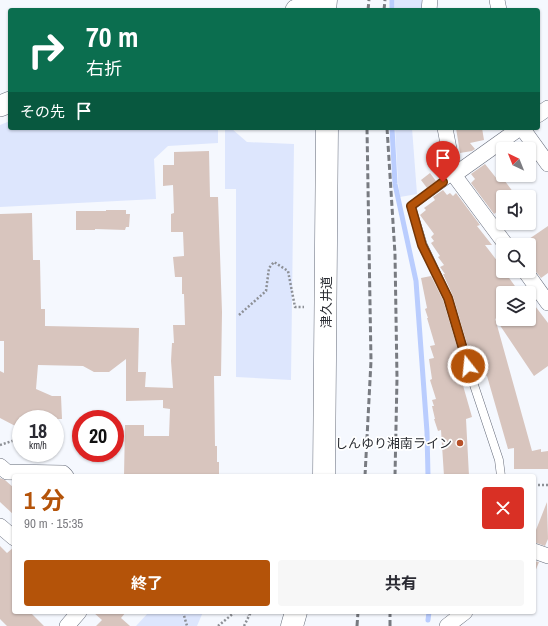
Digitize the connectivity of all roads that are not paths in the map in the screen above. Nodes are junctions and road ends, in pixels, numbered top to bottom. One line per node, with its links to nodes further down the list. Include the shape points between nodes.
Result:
1 (325, 6): 2 (street)
2 (310, 8)
3 (327, 130): 14 (main road, 津久井道)
4 (445, 130): 8 (street)
5 (518, 130): 8 (street)
6 (522, 130): 7 (street)
7 (548, 164)
8 (454, 175): 9 (street); 15 (lane, via 411,206 422,245 448,298 499,460)
9 (501, 238)
10 (531, 278): 11 (street)
11 (547, 298)
12 (0, 466): 13 (street, via 7,472)
13 (64, 474)
14 (324, 474)
15 (501, 474)
16 (0, 526): 17 (street)
17 (12, 536)
18 (536, 552): 19 (street)
19 (548, 556)
20 (78, 614): 23 (street)
21 (295, 614): 24 (main road)
22 (462, 614): 25 (street)
23 (67, 626)
24 (292, 626)
25 (447, 626)

